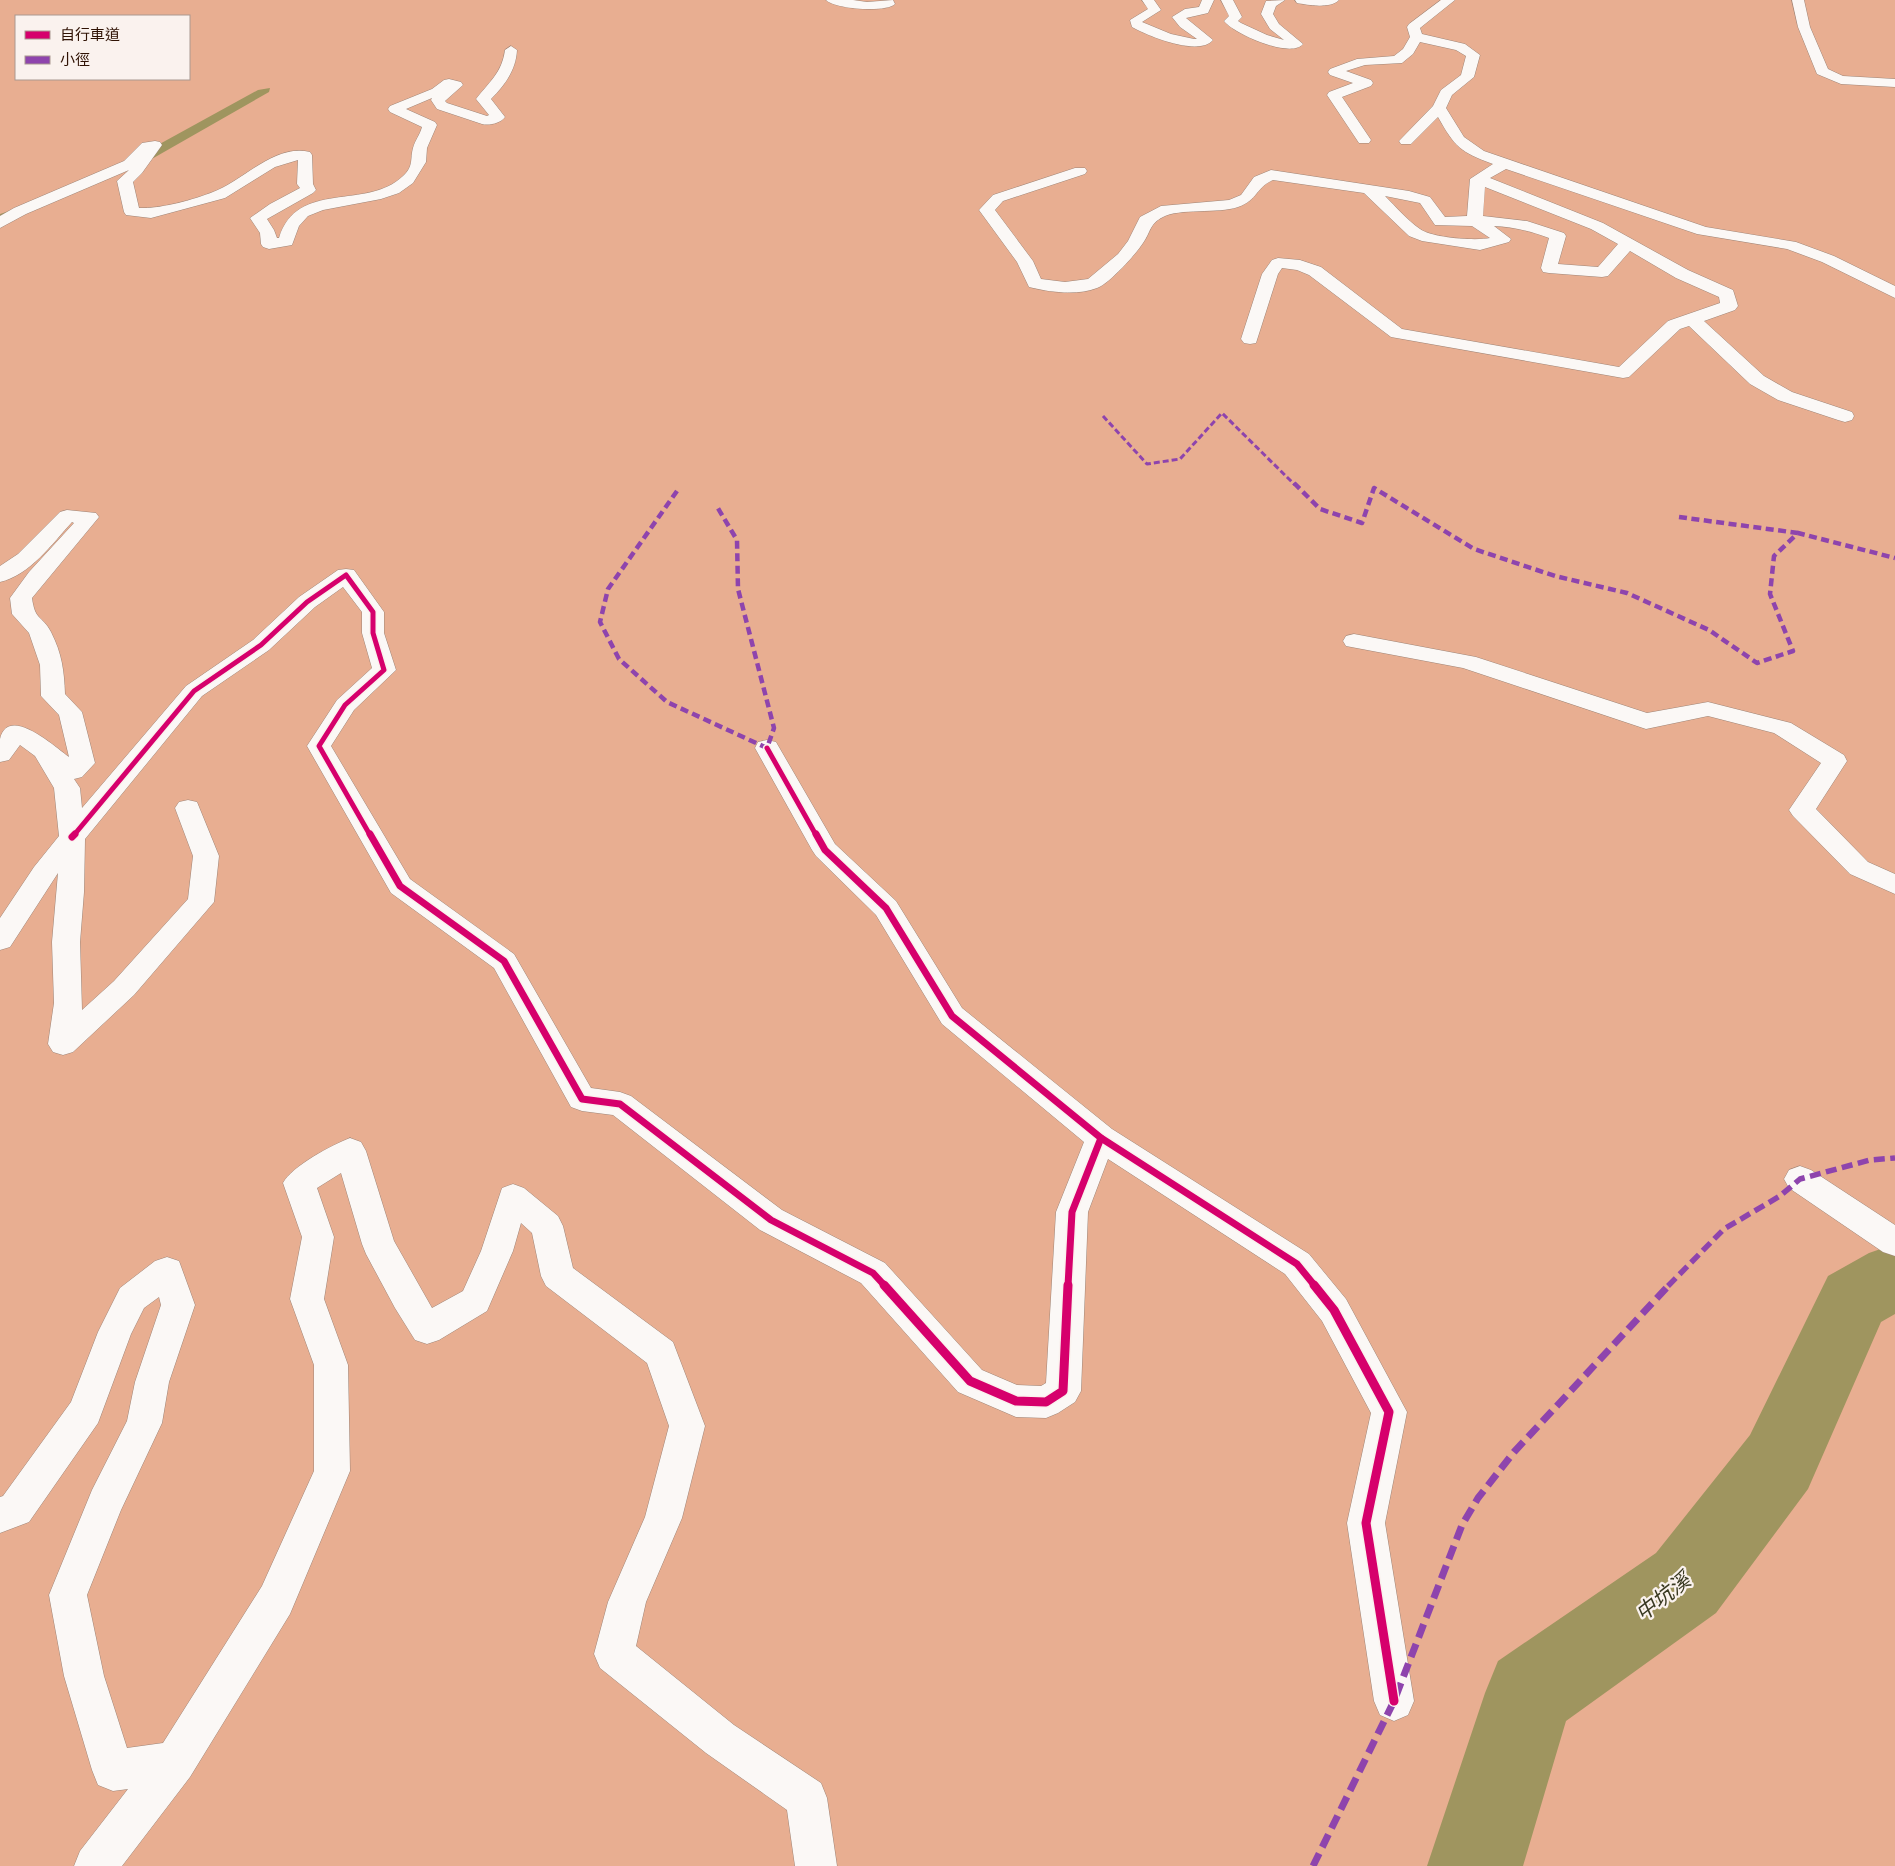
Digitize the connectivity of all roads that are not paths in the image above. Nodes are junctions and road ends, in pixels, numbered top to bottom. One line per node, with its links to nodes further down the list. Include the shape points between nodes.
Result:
1 (833, 0): 2 (street, via 867,6 889,4)
2 (887, 0)
3 (1148, 0): 4 (street, via 1155,10 1136,20 1136,24 1188,43 1207,40 1178,17 1204,10)
4 (1208, 0)
5 (1227, 0): 6 (street, via 1236,17 1230,22 1236,26 1280,45 1296,44 1274,26 1267,14 1270,4)
6 (1279, 0)
7 (1301, 0): 8 (street)
8 (1333, 0)
9 (1449, 0): 11 (street, via 1413,27)
10 (1798, 0): 13 (street, via 1804,28 1822,71 1841,80)
11 (1416, 37): 14 (street, via 1460,46 1474,55 1467,77 1446,94); 15 (street, via 1408,52 1397,60 1352,63 1335,72 1366,83 1334,95)
12 (511, 50): 22 (street, via 504,75 483,99 498,117 487,121 442,106 438,100 456,85 449,83 440,92 404,103 395,109 430,125 420,148 420,160 410,178 399,189 387,194 302,211 286,232 286,242 270,244 266,228 258,218 308,190 305,156 270,164 220,195 151,213 132,212 125,181 155,145 147,146 129,164 20,211)
13 (1895, 83)
14 (1439, 108): 16 (street); 17 (street, via 1458,140 1479,154)
15 (1364, 140)
16 (1406, 141)
17 (1505, 163): 19 (street); 24 (street, via 1703,231 1790,245 1828,259)
18 (1080, 171): 20 (street, via 998,198 987,210 1025,261 1035,283 1065,287 1094,284 1124,257 1136,242 1146,220 1161,211 1232,204 1246,198 1259,180 1271,175)
19 (1478, 179): 21 (street); 23 (street, via 1597,226)
20 (1368, 188): 21 (street, via 1425,200 1441,222); 21 (street, via 1415,233 1428,238 1480,245 1503,239)
21 (1475, 221): 23 (street, via 1537,227 1558,236 1549,268 1602,272)
22 (0, 223)
23 (1628, 243): 25 (street, via 1682,274 1726,294 1728,306)
24 (1895, 293)
25 (1691, 318): 26 (street, via 1674,325 1623,373 1397,334 1315,271 1300,265 1278,263 1270,274); 27 (street, via 1757,380 1785,396)
26 (1250, 339)
27 (1845, 416)
28 (0, 576): 31 (street, via 26,559 67,516 89,517 20,598 23,614 39,631 52,665 53,696 70,712 83,763 73,771)
29 (1354, 641): 35 (street, via 1468,662 1646,721 1708,708 1782,728 1835,761 1802,810 1859,868)
30 (767, 748): 37 (street, via 825,850 886,908 952,1016)
31 (44, 751): 32 (street, via 17,732); 34 (street, via 68,788)
32 (0, 754)
33 (188, 808): 34 (street, via 206,856 201,902 124,988 63,1044 68,1003 66,942 72,892)
34 (72, 837): 36 (street, via 43,874); 37 (street, via 194,691 260,645 307,602 346,576 373,612 373,633 384,670 345,705 319,746 400,886 504,961 582,1099 620,1104 771,1220 873,1273 970,1380 1016,1401 1046,1402 1063,1391 1072,1212)
35 (1895, 885)
36 (0, 940)
37 (1102, 1138): 41 (street, via 1297,1264 1334,1310 1389,1412 1366,1522)
38 (1807, 1183): 39 (street)
39 (1895, 1242)
40 (0, 1515): 42 (street, via 16,1510 86,1411 115,1332 132,1298 167,1272 178,1305 152,1382 144,1423 105,1503 68,1595 84,1676 113,1770)
41 (1394, 1701)
42 (175, 1762): 43 (street); 44 (street, via 276,1600 332,1471 331,1365 307,1299 318,1237 299,1183 350,1151 378,1244 427,1329 475,1301 497,1251 513,1197 547,1226 558,1276 661,1353 686,1426 663,1518 627,1602 614,1654 720,1739 806,1798)
43 (95, 1866)
44 (816, 1866)

